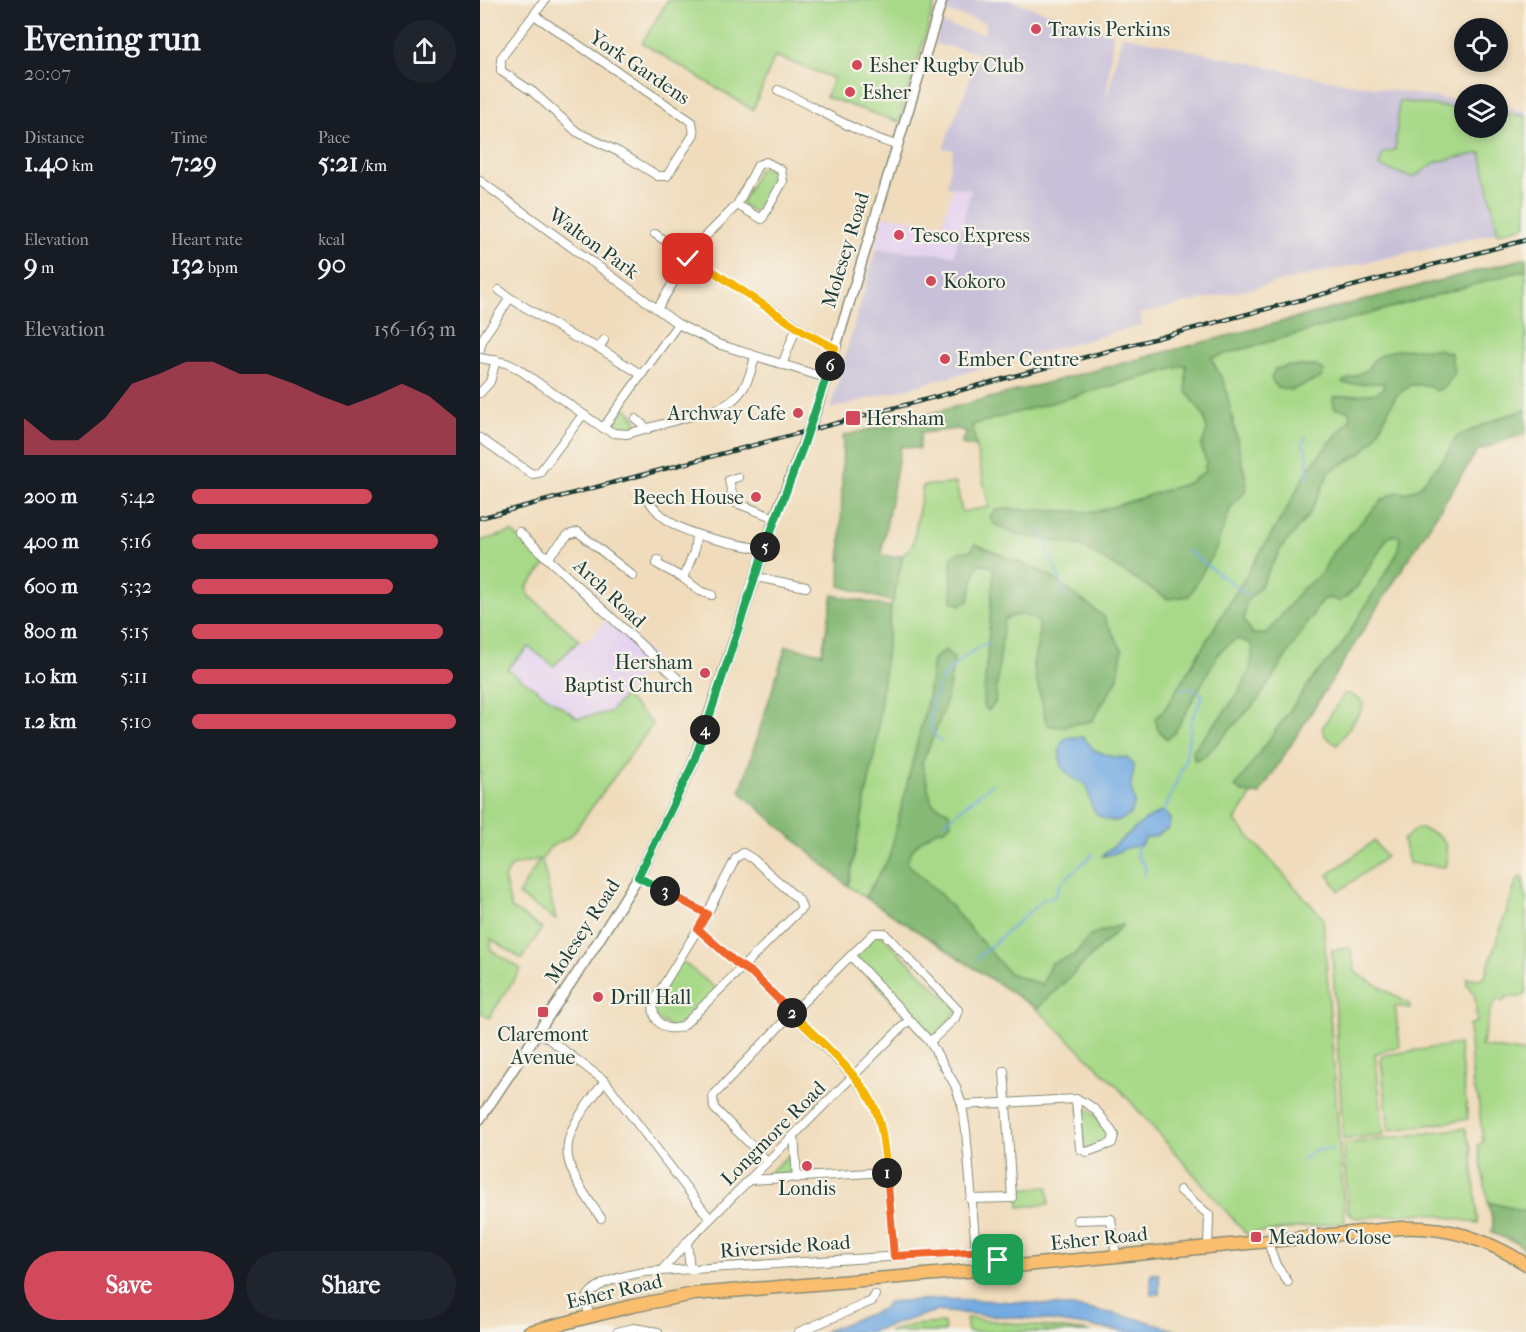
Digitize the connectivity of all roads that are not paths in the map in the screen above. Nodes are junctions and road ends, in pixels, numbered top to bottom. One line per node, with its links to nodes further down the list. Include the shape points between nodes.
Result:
1 (545, 0): 3 (street, York Gardens)
2 (942, 0): 5 (street, Molesey Road)
3 (534, 15): 3 (street, York Gardens, via 501,58 501,71 532,92 577,132 658,176 667,176 694,134 692,122)
4 (778, 90): 5 (street, via 872,138)
5 (896, 145): 15 (street, Molesey Road)
6 (480, 181): 12 (street, Walton Park)
7 (737, 205): 7 (street, via 762,162 781,170 783,181 762,219); 9 (street)
8 (655, 234): 9 (street)
9 (690, 256): 12 (street); 14 (street)
10 (500, 290): 11 (street)
11 (510, 298): 16 (street); 21 (street, via 574,338 601,344)
12 (657, 309): 13 (street, Walton Park)
13 (678, 324): 17 (street, Walton Park, via 712,342); 21 (street)
14 (797, 326): 15 (street); 20 (street)
15 (835, 348): 22 (street, Molesey Road)
16 (480, 349)
17 (755, 357): 20 (street, Walton Park); 27 (street, via 746,386 734,401)
18 (480, 358): 19 (street)
19 (496, 360): 23 (street, via 490,382); 24 (street, via 516,368)
20 (782, 365): 22 (street, Walton Park)
21 (642, 375): 26 (street)
22 (826, 378): 31 (street, Molesey Road)
23 (480, 393)
24 (582, 416): 26 (street); 28 (street, via 539,474 532,474)
25 (636, 419): 27 (street)
26 (603, 428): 27 (street, via 627,434)
27 (648, 429)
28 (480, 438)
29 (738, 477): 31 (street, via 728,483 734,502)
30 (648, 499): 33 (street, via 654,510)
31 (775, 518): 34 (street, Molesey Road)
32 (519, 532): 35 (street, Arch Road)
33 (696, 536): 34 (street); 39 (street)
34 (764, 550): 38 (street, Molesey Road)
35 (547, 558): 37 (street, via 568,536 578,532); 42 (street, Arch Road)
36 (658, 560): 39 (street, via 657,564)
37 (633, 576)
38 (756, 577): 40 (street); 43 (street, Molesey Road, via 703,737)
39 (683, 579): 41 (street)
40 (806, 586)
41 (712, 595)
42 (678, 679)
43 (638, 877): 44 (street); 50 (street, Molesey Road)
44 (707, 914): 45 (street); 47 (street, via 736,858 743,854 800,900 799,913)
45 (698, 929): 47 (street); 47 (street, via 655,999 652,1013 660,1024 674,1029 684,1025)
46 (851, 956): 48 (street); 49 (street); 51 (street, via 874,933 881,932 956,1006 955,1018)
47 (743, 967): 48 (street)
48 (792, 1013): 53 (street); 61 (street, via 715,1093 712,1103)
49 (909, 1020): 51 (street); 53 (street, Longmore Road)
50 (538, 1031): 54 (street); 57 (street, Molesey Road)
51 (930, 1042): 58 (street)
52 (1004, 1071): 56 (street)
53 (854, 1077): 60 (street, Longmore Road); 62 (street, via 873,1103 882,1132)
54 (605, 1081): 67 (street, via 580,1113 569,1135 567,1151 571,1171); 68 (street)
55 (1076, 1099): 55 (street, via 1080,1149 1087,1152 1112,1143 1114,1135 1098,1112 1086,1101); 56 (street)
56 (1006, 1102): 58 (street); 66 (street, via 1012,1198)
57 (483, 1104): 59 (street, Molesey Road)
58 (962, 1105): 66 (street)
59 (480, 1119)
60 (794, 1135): 61 (street, Longmore Road); 63 (street)
61 (767, 1161): 64 (street, Longmore Road)
62 (887, 1172): 63 (street); 74 (street)
63 (797, 1178): 64 (street)
64 (750, 1180): 68 (street, Longmore Road)
65 (1180, 1190): 71 (street, via 1209,1215)
66 (970, 1199): 73 (street)
67 (601, 1218)
68 (710, 1219): 70 (street, Longmore Road)
69 (1077, 1220): 75 (street, via 1112,1219)
70 (687, 1242): 78 (street); 79 (street, Longmore Road)
71 (1208, 1247): 75 (main road, Esher Road); 76 (main road, Esher Road, via 1394,1228 1436,1228 1478,1238)
72 (1270, 1248): 80 (main road, Esher Road, via 1371,1237 1432,1236 1485,1249); 81 (street); 85 (main road, Esher Road, via 712,1299)
73 (976, 1251): 74 (street, Riverside Road); 77 (street, via 995,1252)
74 (894, 1256): 78 (street, Riverside Road)
75 (1116, 1256): 77 (main road, Esher Road)
76 (1526, 1264)
77 (999, 1267): 83 (main road, Esher Road, via 694,1294)
78 (690, 1269): 79 (street, Riverside Road)
79 (662, 1270): 83 (street, Riverside Road, via 627,1275 596,1288 586,1298)
80 (1526, 1272)
81 (1288, 1282)
82 (875, 1295): 88 (street, via 872,1301)
83 (589, 1316): 84 (main road, Esher Road)
84 (529, 1332)
85 (558, 1332)
86 (617, 1332): 87 (street, via 634,1328)
87 (658, 1332)
88 (799, 1332)

